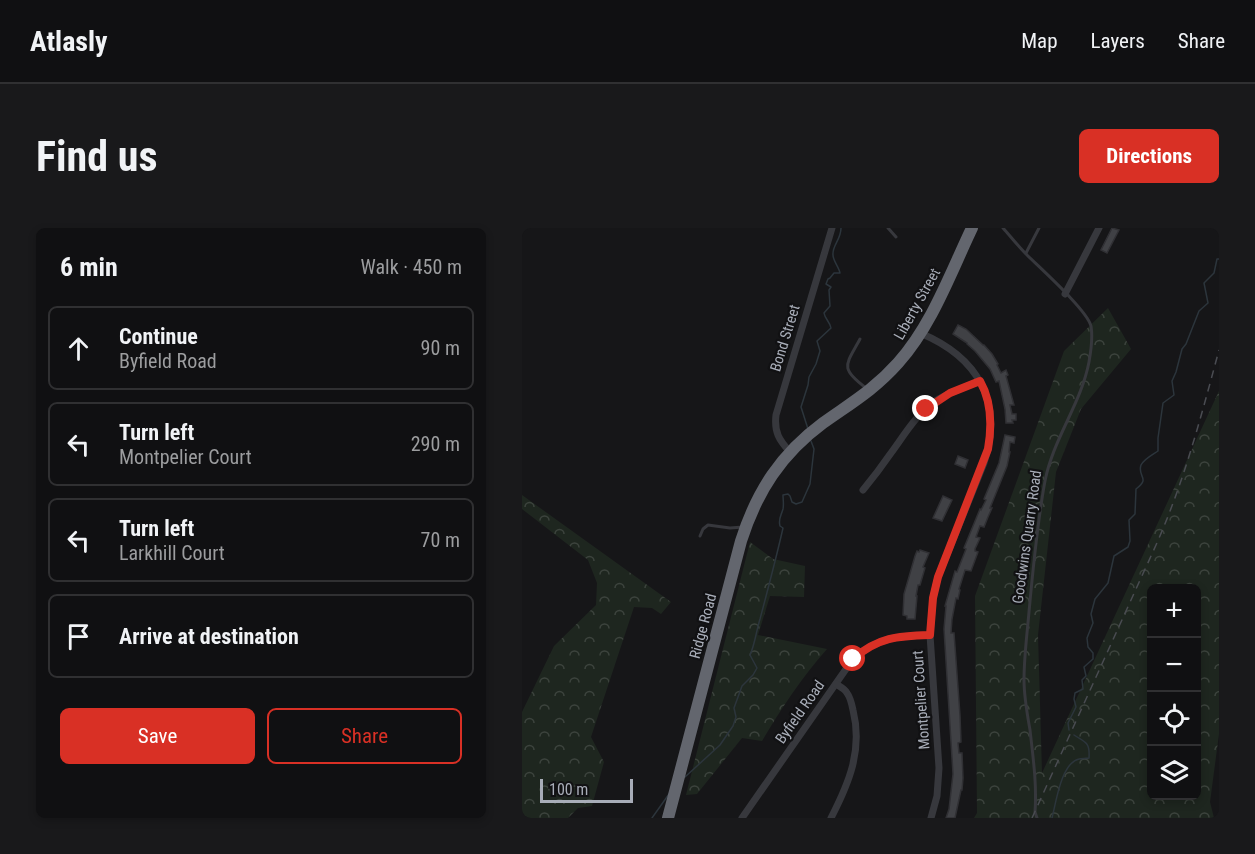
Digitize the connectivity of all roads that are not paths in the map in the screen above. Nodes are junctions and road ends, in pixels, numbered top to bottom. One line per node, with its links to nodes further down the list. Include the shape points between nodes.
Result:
1 (832, 228): 14 (street, Bond Street, via 776,415 778,436)
2 (888, 228): 7 (lane)
3 (972, 228): 10 (highway, Liberty Street)
4 (1003, 228): 8 (lane, Goodwins Quarry Road)
5 (1039, 228): 8 (lane)
6 (1099, 228): 9 (street)
7 (896, 237)
8 (1026, 254): 9 (lane, Goodwins Quarry Road)
9 (1065, 294): 24 (lane, Goodwins Quarry Road, via 1090,323 1092,339 1087,374 1049,464 1034,560 1024,695)
10 (920, 333): 12 (street, Montpelier Court, via 955,352); 13 (highway, Liberty Street)
11 (860, 339): 13 (lane, via 848,369)
12 (980, 381): 15 (street, via 950,393 926,409); 18 (street, Montpelier Court, via 991,415 988,449 938,577)
13 (870, 391): 14 (highway, Liberty Street, via 824,422)
14 (790, 452): 16 (highway, Ridge Road, via 765,485)
15 (862, 490)
16 (745, 528): 17 (lane, via 708,525); 20 (highway, Ridge Road)
17 (700, 536)
18 (930, 635): 19 (street, Byfield Road, via 899,636 865,648); 23 (street, Montpelier Court, via 939,768)
19 (836, 684): 21 (street, Byfield Road); 22 (street, via 847,692 857,738 852,772)
20 (668, 818)
21 (742, 818)
22 (831, 818)
23 (931, 818)
24 (1037, 818)

